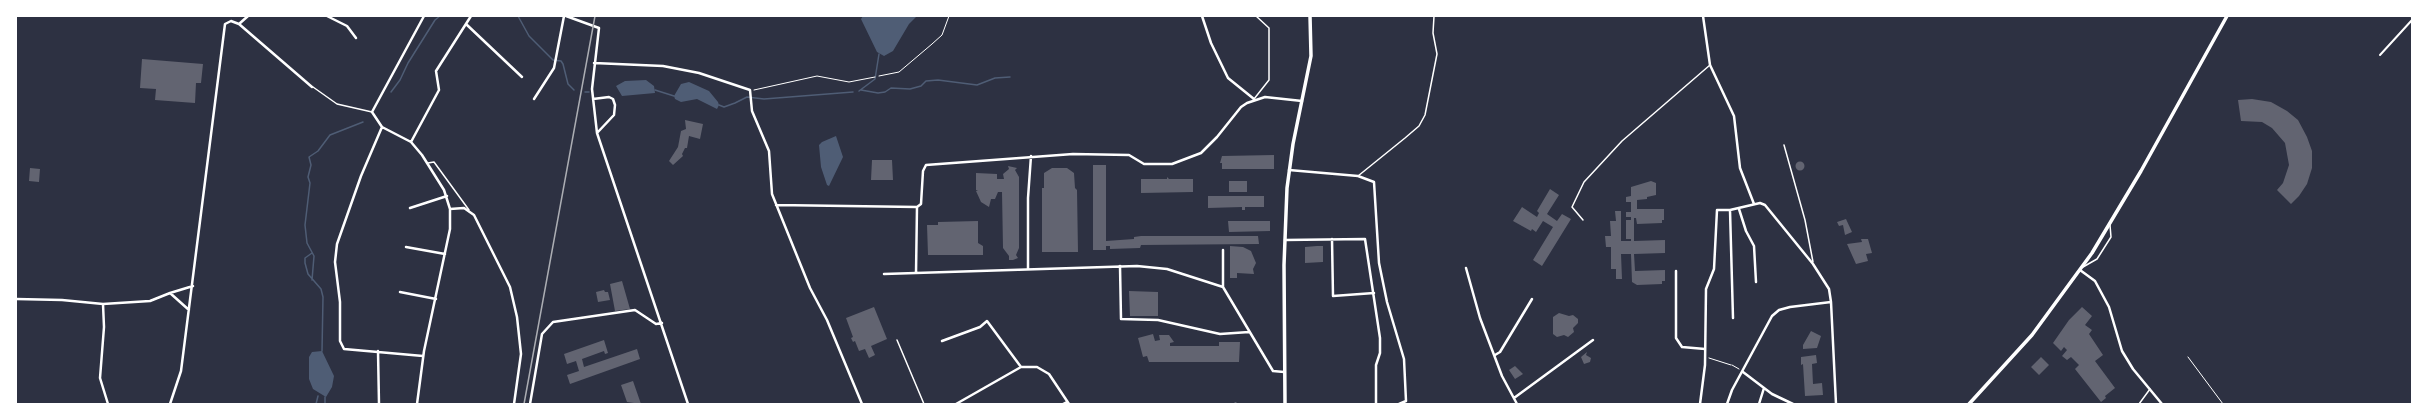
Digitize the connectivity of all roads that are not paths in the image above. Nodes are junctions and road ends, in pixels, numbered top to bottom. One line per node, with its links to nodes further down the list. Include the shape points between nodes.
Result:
1 (248, 16): 13 (street)
2 (327, 16): 15 (street, via 347,26)
3 (424, 16): 25 (street)
4 (471, 16): 14 (street)
5 (565, 16): 17 (street, via 599,28); 21 (street, via 552,73)
6 (1202, 16): 23 (street, via 1209,38 1228,78)
7 (1256, 16): 23 (lane, via 1269,28 1269,80)
8 (1310, 16): 24 (main road, via 1311,56)
9 (1434, 16): 33 (lane, via 1433,33 1437,54 1424,115 1419,126)
10 (1703, 16): 18 (street)
11 (2227, 16): 44 (main road)
12 (2412, 18): 16 (street)
13 (239, 24): 20 (street); 59 (street, via 227,21 223,31)
14 (466, 24): 19 (street); 28 (street, via 436,71 439,90)
15 (356, 38)
16 (2380, 55)
17 (594, 63): 22 (street); 36 (street, via 663,66 699,73 750,91 754,117 769,151 770,183)
18 (1710, 65): 35 (street, via 1734,116 1740,168); 43 (lane, via 1622,141 1584,182 1572,207)
19 (522, 77)
20 (312, 87): 25 (lane, via 338,104 367,113)
21 (534, 98)
22 (593, 99): 27 (street); 27 (street, via 610,97 615,105 614,115)
23 (1254, 99): 24 (street); 30 (street, via 1241,107 1201,153 1182,162 1144,164 1129,155)
24 (1302, 101): 32 (main road)
25 (372, 112): 26 (street)
26 (382, 127): 28 (street); 77 (street, via 361,176 337,244 335,262 342,348)
27 (597, 133): 71 (street)
28 (410, 142): 31 (street)
29 (1784, 145): 50 (lane, via 1805,220)
30 (1031, 156): 37 (street, via 966,164 926,165 923,171 921,204); 53 (street)
31 (428, 163): 34 (street); 41 (lane, via 434,162)
32 (1289, 170): 33 (street); 46 (main road)
33 (1358, 176): 100 (street, via 1374,182 1376,186 1379,263 1387,302 1402,352 1406,401)
34 (447, 196): 38 (street); 39 (street)
35 (1754, 204): 40 (street); 50 (street, via 1765,205)
36 (776, 205): 37 (street); 94 (street)
37 (917, 207): 56 (street)
38 (410, 208)
39 (450, 209): 41 (street); 49 (street, via 451,222)
40 (1739, 209): 42 (street); 58 (street, via 1754,246)
41 (469, 210): 91 (street, via 478,221 502,269 514,302 521,354)
42 (1730, 210): 70 (street); 76 (street, via 1716,210 1714,269 1706,289)
43 (1584, 220)
44 (2110, 225): 54 (main road); 54 (lane, via 2111,237 2097,259)
45 (1332, 239): 46 (street); 63 (street, via 1365,239); 63 (street, via 1333,296)
46 (1285, 240): 82 (main road)
47 (406, 247): 49 (street)
48 (1223, 250): 60 (street)
49 (445, 254): 65 (street)
50 (1813, 264): 67 (street, via 1829,288)
51 (1120, 266): 53 (street); 60 (street, via 1153,266); 72 (street, via 1121,319 1158,320 1215,333)
52 (1466, 268): 78 (street, via 1480,318)
53 (1028, 269): 56 (street)
54 (2080, 269): 84 (street, via 2095,281 2103,294 2114,320 2122,351); 107 (main road, via 2032,334)
55 (1676, 271): 76 (street, via 1676,338 1682,347)
56 (916, 273): 57 (street)
57 (884, 274)
58 (1756, 282)
59 (193, 286): 62 (street); 69 (street)
60 (1223, 287): 72 (street)
61 (400, 292): 65 (street)
62 (170, 293): 68 (street, via 150,301); 69 (street)
63 (1374, 293): 99 (street, via 1380,338 1380,353 1376,365)
64 (16, 299): 68 (street)
65 (436, 299): 79 (street)
66 (1532, 299): 78 (street, via 1500,352)
67 (1831, 302): 81 (street, via 1779,310 1772,316); 106 (street)
68 (103, 304): 87 (street, via 100,378)
69 (190, 311): 88 (street, via 181,371)
70 (1733, 318)
71 (662, 323): 92 (street, via 656,324 635,310 552,322 542,334); 93 (street)
72 (1249, 332): 82 (street, via 1272,372)
73 (897, 340): 95 (lane)
74 (1593, 340): 85 (street)
75 (942, 341): 80 (street, via 980,327 987,321)
76 (1705, 349): 102 (street)
77 (378, 351): 79 (street); 89 (street)
78 (1495, 355): 85 (street, via 1502,376)
79 (423, 356): 90 (street)
80 (1021, 367): 86 (street, via 1037,367 1049,374); 96 (street)
81 (1743, 371): 83 (street); 103 (street)
82 (1284, 372): 98 (main road)
83 (1764, 388): 104 (street); 105 (street)
84 (2150, 389): 108 (lane); 109 (street)
85 (1514, 398): 101 (street)
86 (1068, 403): 97 (street)
87 (108, 404)
88 (170, 404)
89 (379, 404)
90 (417, 404)
91 (514, 404)
92 (530, 404)
93 (688, 404)
94 (862, 404)
95 (924, 404)
96 (956, 404)
97 (1063, 404)
98 (1285, 404)
99 (1376, 404)
100 (1399, 404)
101 (1517, 404)
102 (1700, 404)
103 (1727, 404)
104 (1759, 404)
105 (1793, 404)
106 (1836, 404)
107 (1969, 404)
108 (2139, 404)
109 (2162, 404)

